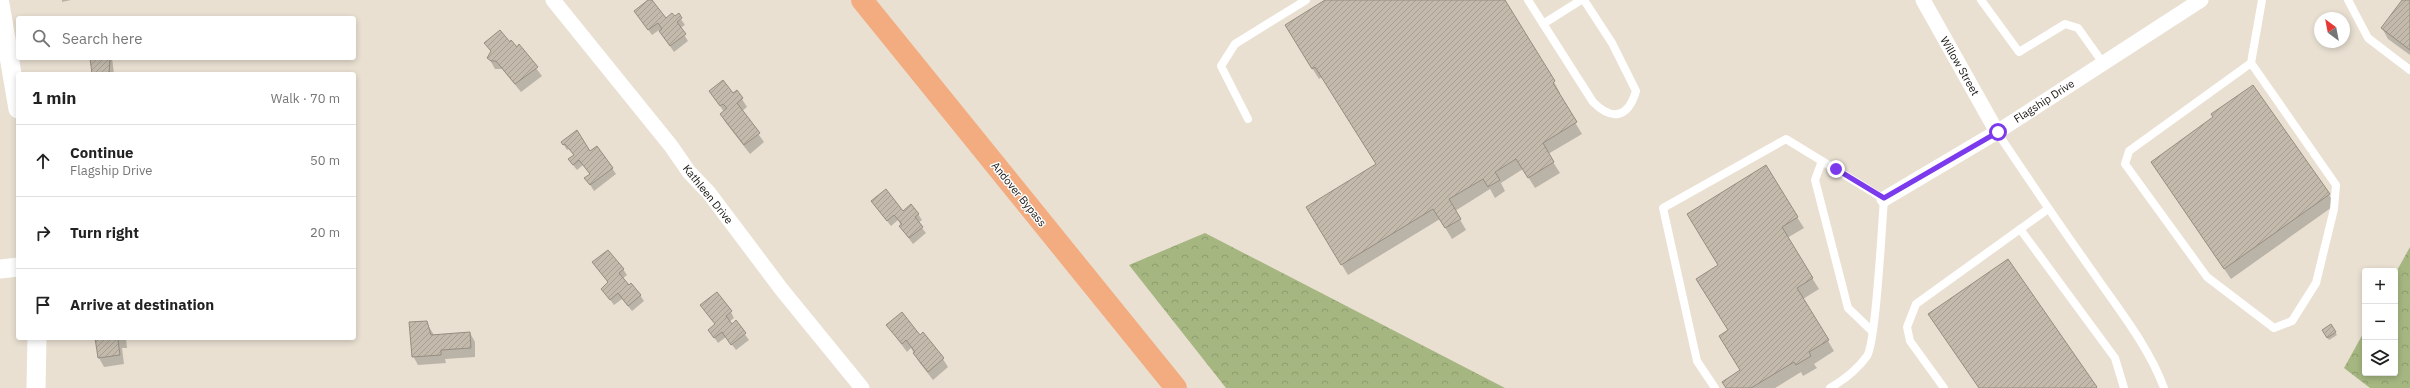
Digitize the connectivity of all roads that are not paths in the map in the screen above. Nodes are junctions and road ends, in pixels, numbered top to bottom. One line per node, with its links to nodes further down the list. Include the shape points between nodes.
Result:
1 (553, 0): 29 (street, Kathleen Drive)
2 (862, 0): 30 (main road, Andover Bypass)
3 (1306, 0): 18 (lane, via 1235,44 1222,66)
4 (1528, 0): 13 (lane)
5 (1581, 0): 13 (lane)
6 (1584, 0): 13 (lane, via 1612,43 1636,91 1631,106 1624,113 1612,114 1593,102)
7 (1923, 0): 19 (street, Willow Street)
8 (1980, 0): 14 (lane, via 2019,52 2065,24 2078,28)
9 (2201, 0): 14 (street, Flagship Drive)
10 (2262, 0): 15 (lane)
11 (2348, 0): 16 (lane, via 2368,38)
12 (0, 4): 17 (street)
13 (1543, 24)
14 (2104, 63): 19 (street, Flagship Drive)
15 (2251, 63): 15 (lane, via 2129,151 2125,164 2207,277 2274,328 2292,321 2316,283 2334,209 2336,185)
16 (2410, 70)
17 (16, 97)
18 (1248, 119)
19 (1998, 132): 21 (street, Flagship Drive); 22 (lane)
20 (1822, 161): 21 (lane); 26 (lane, via 1815,180 1848,308); 31 (lane, via 1786,139 1663,208 1697,361)
21 (1884, 198): 26 (lane)
22 (2048, 209): 23 (lane); 35 (lane, via 2131,326)
23 (2020, 229): 33 (lane, via 1916,304 1910,316 1910,341); 34 (lane, via 2115,358)
24 (16, 267): 25 (street)
25 (0, 269)
26 (1872, 332): 32 (lane, via 1868,355 1848,377)
27 (37, 340): 28 (street)
28 (36, 388)
29 (862, 388)
30 (1176, 388)
31 (1715, 388)
32 (1830, 388)
33 (1944, 388)
34 (2124, 388)
35 (2164, 388)

